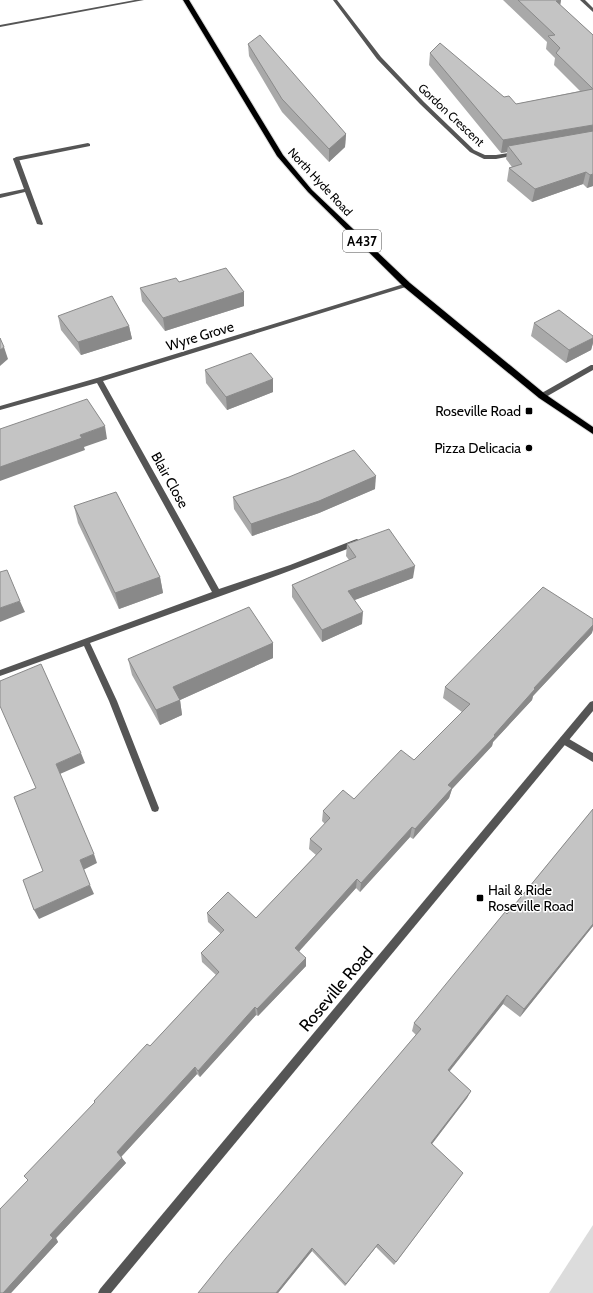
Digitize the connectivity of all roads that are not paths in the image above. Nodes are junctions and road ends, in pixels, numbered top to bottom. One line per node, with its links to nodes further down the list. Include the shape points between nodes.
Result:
1 (142, 0): 6 (street)
2 (186, 0): 12 (main road, North Hyde Road / A437, via 280,156 310,190)
3 (335, 0): 8 (street, Gordon Crescent, via 379,58 472,151 484,157)
4 (582, 0): 5 (street)
5 (593, 11)
6 (0, 26)
7 (88, 145): 9 (street, via 16,159)
8 (518, 153)
9 (27, 190): 10 (street); 11 (street)
10 (0, 196)
11 (40, 224)
12 (407, 285): 14 (street, Wyre Grove); 15 (main road, North Hyde Road / A437)
13 (593, 367): 15 (street)
14 (99, 380): 16 (street, Wyre Grove); 19 (street, Blair Close)
15 (542, 396): 17 (main road, North Hyde Road / A437)
16 (0, 408)
17 (593, 431)
18 (364, 539): 19 (street)
19 (217, 593): 20 (street)
20 (86, 642): 21 (street); 25 (street)
21 (0, 673)
22 (593, 705): 23 (street, Roseville Road)
23 (564, 740): 24 (street); 26 (street, Roseville Road)
24 (593, 758)
25 (156, 808)
26 (104, 1293)

